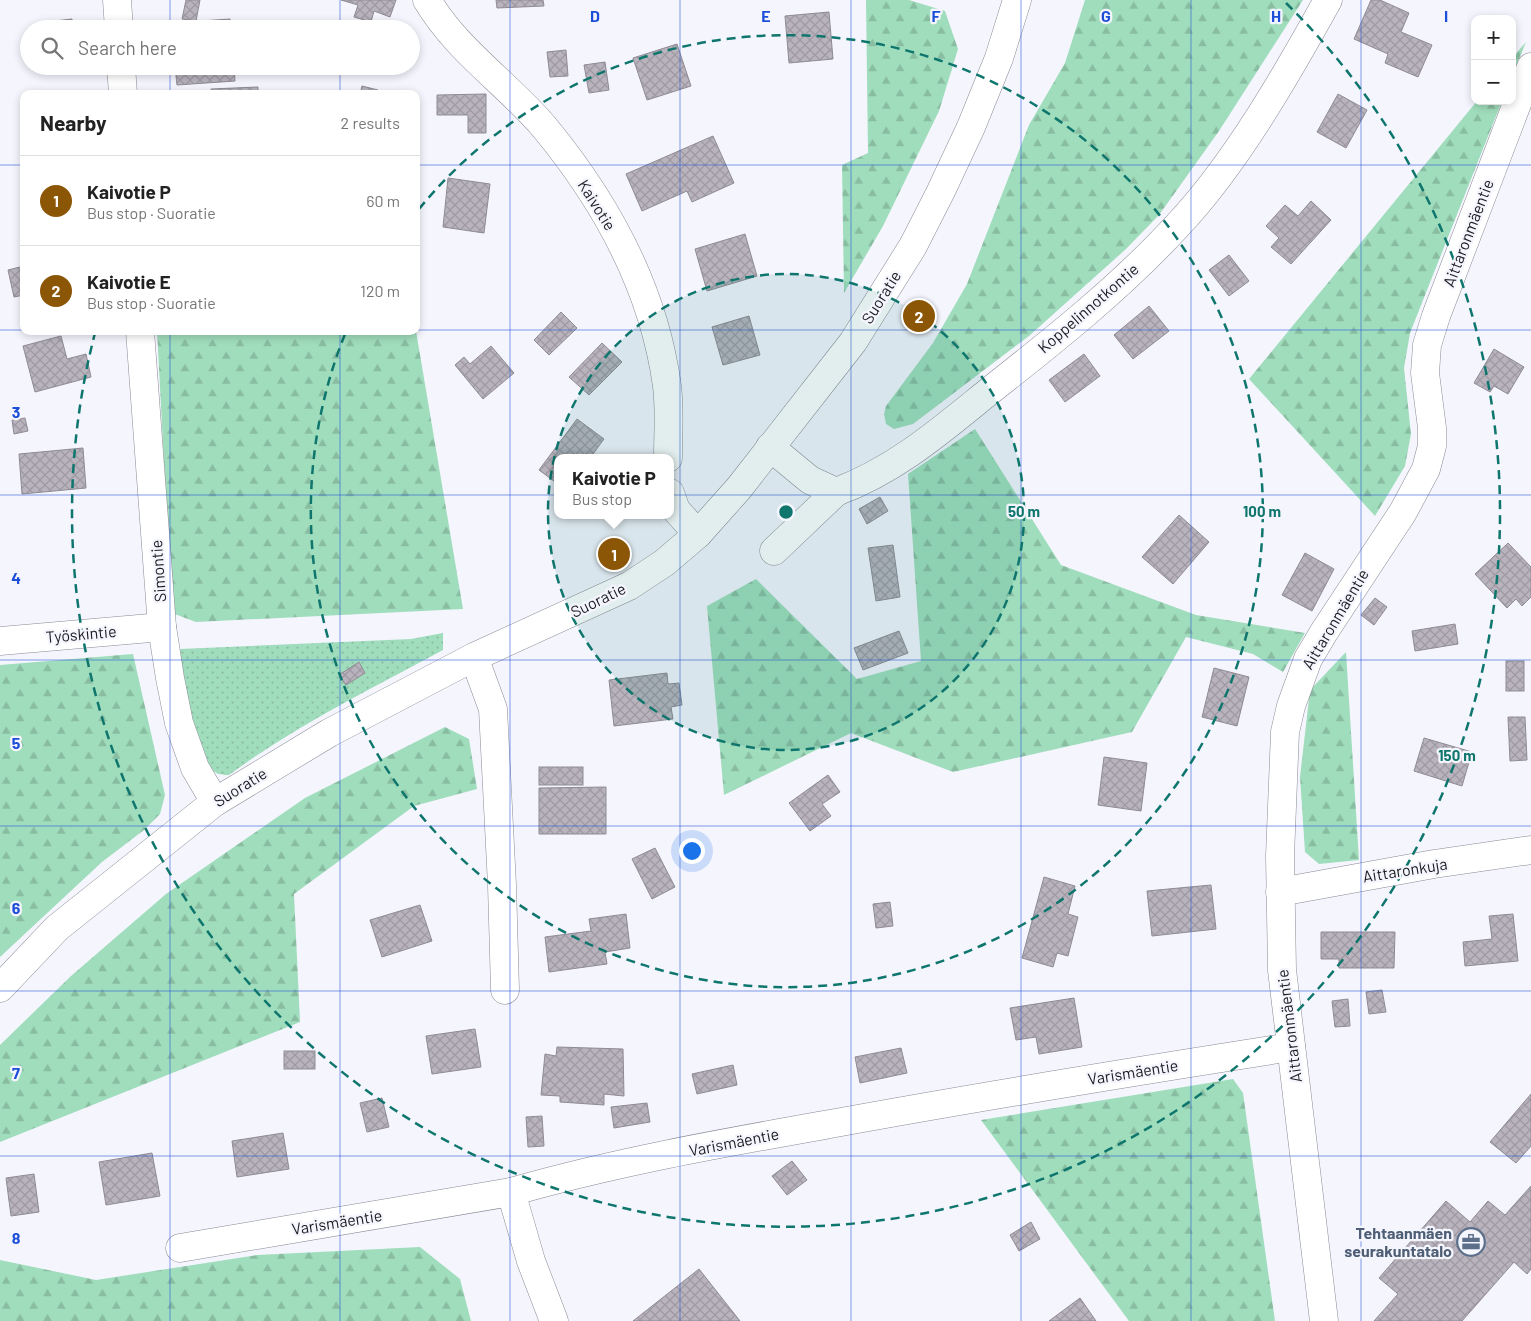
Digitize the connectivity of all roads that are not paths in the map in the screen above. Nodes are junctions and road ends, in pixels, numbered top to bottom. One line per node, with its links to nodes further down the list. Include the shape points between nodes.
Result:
1 (117, 0): 5 (street)
2 (427, 0): 11 (street, Kaivotie, via 471,56 544,128 597,200 637,273 655,327 667,386)
3 (1015, 0): 10 (street, Suoratie, via 999,58 971,126 913,246 852,342)
4 (1328, 0): 12 (street, Koppelinnotkontie, via 1226,166 1178,226 1130,274 911,454 867,481)
5 (118, 20)
6 (1531, 67): 21 (street, Aittaronmäentie, via 1427,345 1425,373 1432,446 1426,469 1403,512 1308,660 1291,706 1282,762)
7 (122, 75): 8 (street)
8 (123, 90)
9 (140, 335): 16 (street, Simontie)
10 (770, 447): 12 (street, via 810,480); 14 (street, Suoratie)
11 (668, 454)
12 (836, 492): 15 (street)
13 (674, 505): 14 (street)
14 (698, 534): 18 (street, Suoratie, via 664,563 629,586)
15 (774, 551)
16 (162, 627): 17 (street, Työskintie); 19 (street, Simontie, via 179,723 195,768)
17 (0, 641)
18 (474, 657): 19 (street, Suoratie, via 329,733); 23 (street, via 493,709)
19 (215, 802): 22 (street, Suoratie, via 57,928)
20 (1531, 850): 21 (street, Aittaronkuja)
21 (1280, 892): 24 (street, Aittaronmäentie, via 1282,970)
22 (0, 988)
23 (505, 990)
24 (1291, 1047): 25 (street, Varismäentie, via 944,1103 764,1136 555,1179); 28 (street, Aittaronmäentie)
25 (511, 1192): 26 (street, Varismäentie); 27 (street, via 531,1262)
26 (180, 1248)
27 (554, 1321)
28 (1324, 1321)

